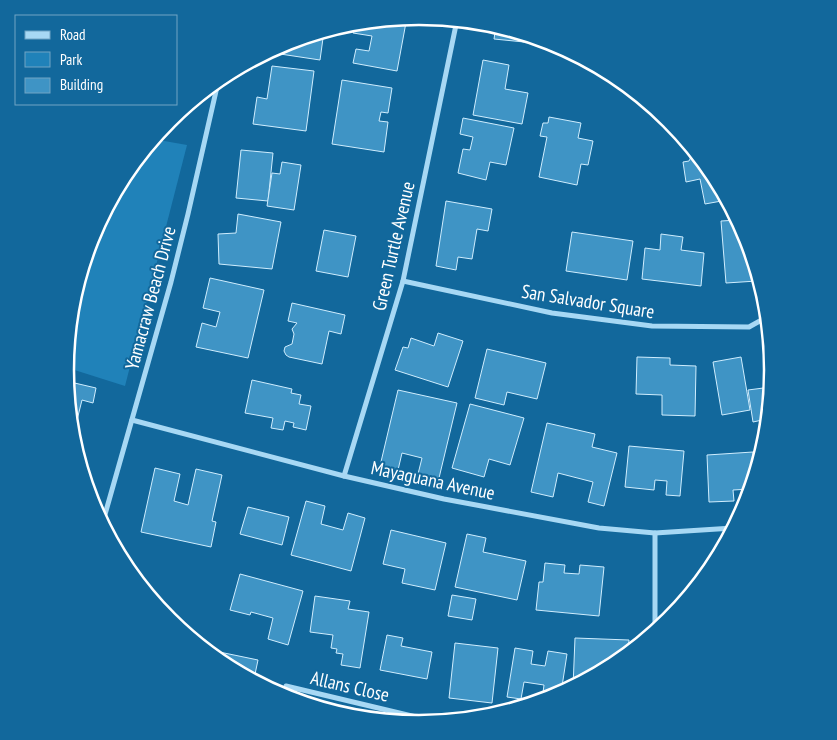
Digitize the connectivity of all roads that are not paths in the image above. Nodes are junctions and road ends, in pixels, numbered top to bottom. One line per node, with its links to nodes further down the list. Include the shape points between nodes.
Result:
1 (456, 27): 3 (street, Green Turtle Avenue)
2 (217, 90): 5 (street, Yamacraw Beach Drive, via 188,214)
3 (404, 281): 4 (street, San Salvador Square, via 552,313 652,326 749,327); 6 (street, Green Turtle Avenue)
4 (760, 321)
5 (132, 420): 6 (street, Mayaguana Avenue); 7 (street, Yamacraw Beach Drive)
6 (344, 476): 9 (street, Mayaguana Avenue, via 444,499 599,528)
7 (105, 514)
8 (725, 529): 9 (street, Mayaguana Avenue)
9 (655, 533): 10 (street)
10 (655, 621)
11 (286, 686): 12 (street, Allans Close)
12 (405, 714)

